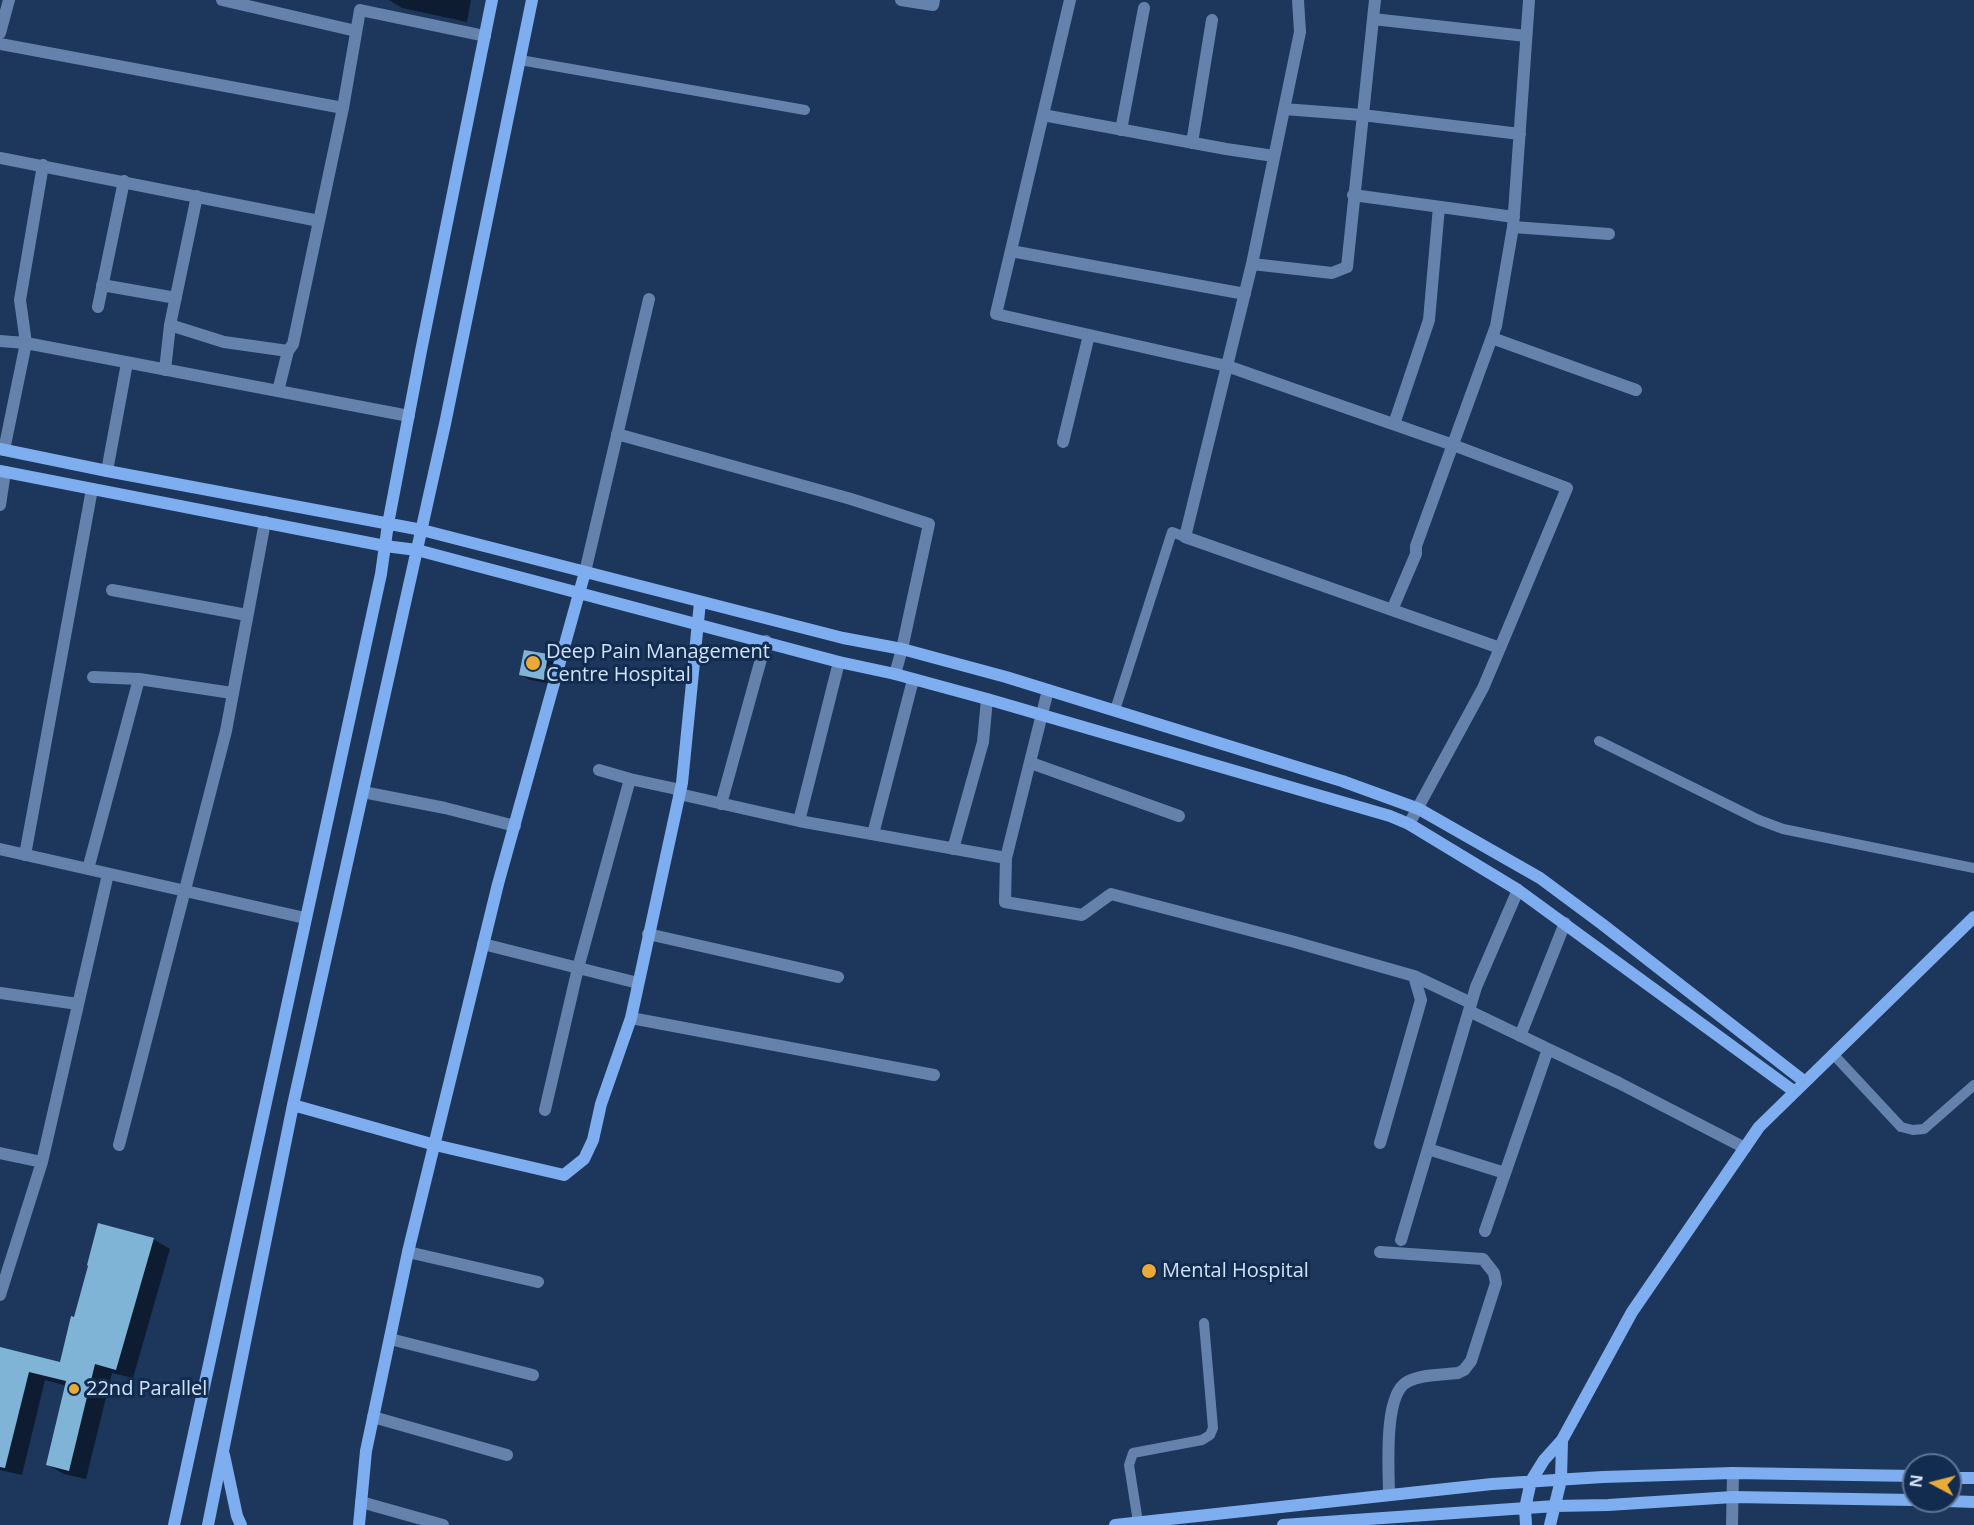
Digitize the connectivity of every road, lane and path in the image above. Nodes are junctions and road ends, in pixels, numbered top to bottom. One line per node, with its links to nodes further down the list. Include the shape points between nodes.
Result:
1 (9, 0): 15 (street)
2 (222, 0): 14 (street)
3 (492, 0): 16 (street)
4 (532, 0): 19 (street)
5 (901, 0): 6 (street, via 933,5)
6 (934, 0)
7 (1070, 0): 23 (street)
8 (1298, 0): 21 (street, via 1300,32)
9 (1375, 0): 12 (street)
10 (1528, 0): 17 (street)
11 (1144, 8): 25 (street)
12 (1373, 19): 17 (street); 24 (street)
13 (1212, 20): 27 (street)
14 (357, 30): 16 (street, via 360,10); 20 (street)
15 (0, 33)
16 (485, 36): 56 (street)
17 (1526, 36): 26 (street)
18 (0, 44): 20 (street)
19 (520, 60): 22 (lane); 68 (street)
20 (343, 108): 35 (street)
21 (1284, 109): 24 (street); 28 (street)
22 (805, 110)
23 (1043, 115): 25 (street); 38 (street)
24 (1362, 115): 26 (street); 32 (street)
25 (1121, 130): 27 (street)
26 (1520, 134): 36 (street)
27 (1192, 143): 28 (street)
28 (1274, 156): 39 (street)
29 (0, 158): 30 (street)
30 (43, 165): 31 (street); 49 (street, via 20,300)
31 (124, 181): 33 (street); 40 (street)
32 (1353, 195): 34 (street); 39 (street, via 1347,267 1332,273)
33 (197, 196): 35 (street); 42 (street)
34 (1438, 207): 36 (street); 57 (street, via 1429,320)
35 (319, 220): 50 (street, via 293,344)
36 (1514, 222): 37 (street); 47 (street)
37 (1609, 234)
38 (1011, 251): 41 (street); 46 (street, via 996,314)
39 (1252, 264): 41 (street)
40 (102, 285): 42 (street); 44 (street)
41 (1245, 294): 52 (street)
42 (176, 298): 45 (street)
43 (649, 299): 58 (street)
44 (98, 307)
45 (170, 325): 50 (street, via 224,342); 53 (street)
46 (1089, 335): 52 (street); 59 (street)
47 (1492, 338): 54 (street); 60 (street)
48 (0, 341): 49 (street)
49 (26, 343): 51 (street); 61 (street)
50 (288, 351): 55 (street)
51 (128, 363): 53 (street); 63 (street)
52 (1227, 366): 57 (street); 69 (street)
53 (165, 370): 55 (street)
54 (1636, 390)
55 (278, 391): 56 (street)
56 (409, 416): 67 (street)
57 (1394, 424): 60 (street)
58 (617, 434): 72 (street); 81 (street, via 929,524)
59 (1063, 442)
60 (1453, 445): 76 (street, via 1416,554); 80 (street, via 1568,488)
61 (2, 449): 63 (street)
62 (2, 471): 64 (street); 65 (street)
63 (107, 471): 67 (street)
64 (92, 489): 66 (street); 107 (street)
65 (0, 505)
66 (265, 522): 70 (street); 77 (street)
67 (388, 524): 68 (street); 70 (street)
68 (422, 530): 71 (street); 72 (street)
69 (1185, 537): 76 (street); 90 (lane, via 1172,532)
70 (385, 546): 71 (street); 115 (street)
71 (417, 550): 74 (street); 96 (street)
72 (585, 573): 74 (street); 75 (street)
73 (112, 590): 77 (street)
74 (581, 593): 78 (street); 103 (street)
75 (700, 602): 78 (street); 81 (street)
76 (1392, 610): 80 (street)
77 (247, 615): 88 (street)
78 (696, 623): 79 (street); 97 (street)
79 (766, 641): 82 (street); 98 (street)
80 (1500, 648): 99 (street)
81 (902, 649): 83 (street); 87 (street)
82 (839, 662): 83 (street); 101 (street)
83 (895, 674): 86 (street)
84 (93, 677): 85 (street)
85 (139, 679): 88 (street); 110 (street)
86 (913, 680): 89 (street); 104 (street)
87 (1048, 690): 90 (street); 91 (street)
88 (232, 693): 113 (street)
89 (987, 699): 91 (street); 106 (street, via 983,741)
90 (1115, 710): 99 (street)
91 (1041, 715): 93 (street); 102 (street, via 1354,804)
92 (1599, 741): 109 (lane, via 1783,829)
93 (1031, 763): 100 (street); 108 (street)
94 (599, 771): 95 (street)
95 (630, 779): 97 (street); 119 (street)
96 (363, 792): 103 (street); 134 (street)
97 (680, 792): 98 (street); 117 (street)
98 (721, 804): 101 (street)
99 (1419, 809): 102 (street); 131 (street, via 1540,878)
100 (1179, 816)
101 (799, 821): 104 (street)
102 (1409, 824): 112 (street)
103 (515, 826): 118 (street)
104 (873, 834): 106 (street)
105 (0, 849): 107 (street)
106 (953, 849): 108 (street)
107 (25, 855): 110 (street)
108 (1006, 858): 120 (street, via 1005,902 1082,915 1111,894)
109 (1974, 868)
110 (88, 869): 111 (street)
111 (108, 874): 113 (street); 124 (street)
112 (1518, 890): 116 (street); 125 (street)
113 (185, 892): 115 (street); 137 (street)
114 (1974, 917): 129 (street)
115 (305, 918): 170 (street)
116 (1565, 923): 127 (street); 133 (street)
117 (648, 934): 121 (street); 122 (street)
118 (483, 944): 119 (street); 138 (street)
119 (578, 968): 122 (street); 135 (street)
120 (1414, 976): 125 (street); 136 (street, via 1421,1000)
121 (838, 977)
122 (638, 984): 126 (street)
123 (0, 993): 124 (street)
124 (78, 1004): 142 (street)
125 (1470, 1007): 127 (street); 140 (street)
126 (631, 1018): 130 (street); 138 (street, via 600,1104 593,1140 584,1159 564,1175)
127 (1520, 1036): 128 (street)
128 (1548, 1049): 139 (street); 143 (street)
129 (1833, 1054): 131 (street); 132 (lane, via 1901,1127 1913,1130 1924,1129)
130 (934, 1075)
131 (1805, 1082): 133 (street)
132 (1974, 1085)
133 (1795, 1092): 139 (street, via 1759,1127)
134 (293, 1105): 138 (street); 155 (street)
135 (545, 1110)
136 (1380, 1143)
137 (119, 1145)
138 (435, 1145): 146 (street)
139 (1745, 1148): 154 (street, via 1632,1312)
140 (1428, 1149): 143 (street); 145 (street)
141 (0, 1153): 142 (street)
142 (42, 1162): 149 (street)
143 (1505, 1173): 144 (street)
144 (1485, 1231)
145 (1401, 1239)
146 (408, 1252): 148 (street); 151 (street)
147 (1380, 1252): 161 (street, via 1483,1259 1494,1273 1496,1283 1471,1361 1464,1370 1414,1379 1404,1384 1396,1399 1388,1431)
148 (538, 1282)
149 (0, 1294)
150 (1204, 1323): 169 (lane, via 1213,1428 1202,1440 1133,1453 1129,1465)
151 (390, 1339): 152 (street); 153 (street)
152 (533, 1375)
153 (373, 1417): 156 (street); 164 (street)
154 (1562, 1440): 159 (street); 160 (street)
155 (223, 1448): 171 (street); 172 (street)
156 (507, 1455)
157 (1733, 1473): 158 (street); 159 (street); 162 (street)
158 (1902, 1476)
159 (1561, 1480): 160 (street); 165 (street)
160 (1531, 1481): 161 (street); 167 (street)
161 (1389, 1495): 166 (street)
162 (1732, 1497): 163 (street); 165 (street); 179 (street)
163 (1902, 1500)
164 (361, 1502): 173 (street); 174 (street)
165 (1555, 1506): 167 (street); 178 (street)
166 (1280, 1507): 168 (street); 176 (street)
167 (1525, 1508): 176 (street); 177 (street)
168 (1198, 1520): 169 (street)
169 (1138, 1522): 175 (street)
170 (174, 1525)
171 (208, 1525)
172 (241, 1525)
173 (359, 1525)
174 (443, 1525)
175 (1115, 1525)
176 (1282, 1525)
177 (1526, 1525)
178 (1550, 1525)
179 (1732, 1525)

